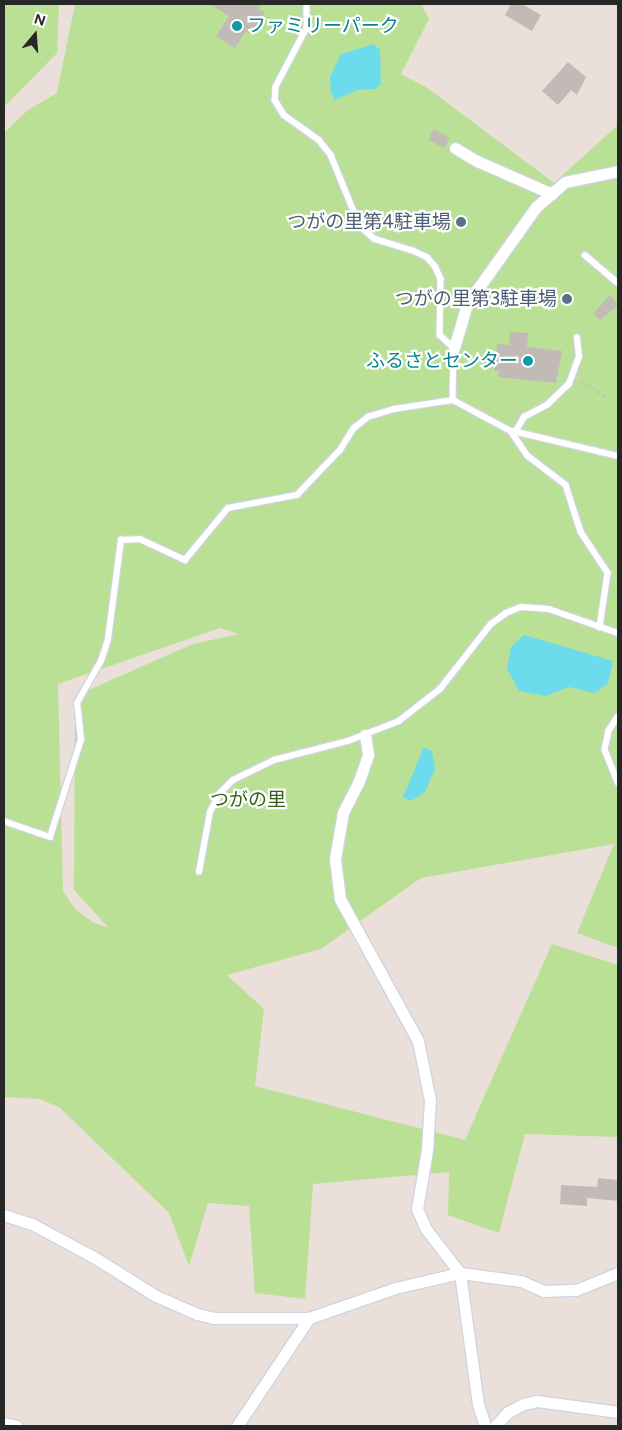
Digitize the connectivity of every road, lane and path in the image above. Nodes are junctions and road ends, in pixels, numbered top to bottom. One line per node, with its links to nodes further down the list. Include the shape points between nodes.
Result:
1 (307, 4): 8 (lane, via 307,28 276,87 275,100 284,114 319,140 331,155 360,226 375,239 412,250 427,257 435,266 441,279 440,335)
2 (455, 148): 4 (street, via 477,162)
3 (618, 171): 4 (street, via 565,182)
4 (552, 194): 8 (street, via 536,208 467,304)
5 (584, 255): 6 (lane)
6 (618, 283)
7 (577, 338): 9 (lane, via 580,348)
8 (454, 348): 11 (lane)
9 (573, 377): 10 (path); 12 (lane, via 547,405 519,421)
10 (606, 397)
11 (453, 400): 12 (lane); 19 (lane, via 402,407 368,417 354,428 340,450 297,495 228,508 185,560 140,539 129,537 121,540 108,639 101,661 76,703 81,740 50,837)
12 (513, 431): 13 (lane); 14 (lane, via 528,456 566,485 581,532 608,573)
13 (618, 456)
14 (600, 627): 15 (lane); 17 (lane, via 534,607 506,613 491,624 446,682 423,704 399,721)
15 (618, 634)
16 (618, 717): 18 (lane, via 609,731 605,750)
17 (365, 735): 20 (lane, via 274,760 233,780 220,793 210,812); 22 (street, via 368,755 343,812 335,859 340,899 418,1041 430,1100 417,1209 426,1229)
18 (618, 783)
19 (4, 821)
20 (199, 872)
21 (4, 1215): 24 (street, via 32,1224 156,1296 197,1314 250,1320)
22 (460, 1273): 23 (street, via 521,1281 543,1291 576,1290); 24 (street, via 395,1288); 29 (street, via 478,1404)
23 (618, 1273)
24 (309, 1318): 28 (street)
25 (618, 1412): 30 (street, via 537,1402 523,1404 508,1412)
26 (4, 1423): 27 (street)
27 (16, 1426)
28 (237, 1426)
29 (484, 1426)
30 (495, 1426)

